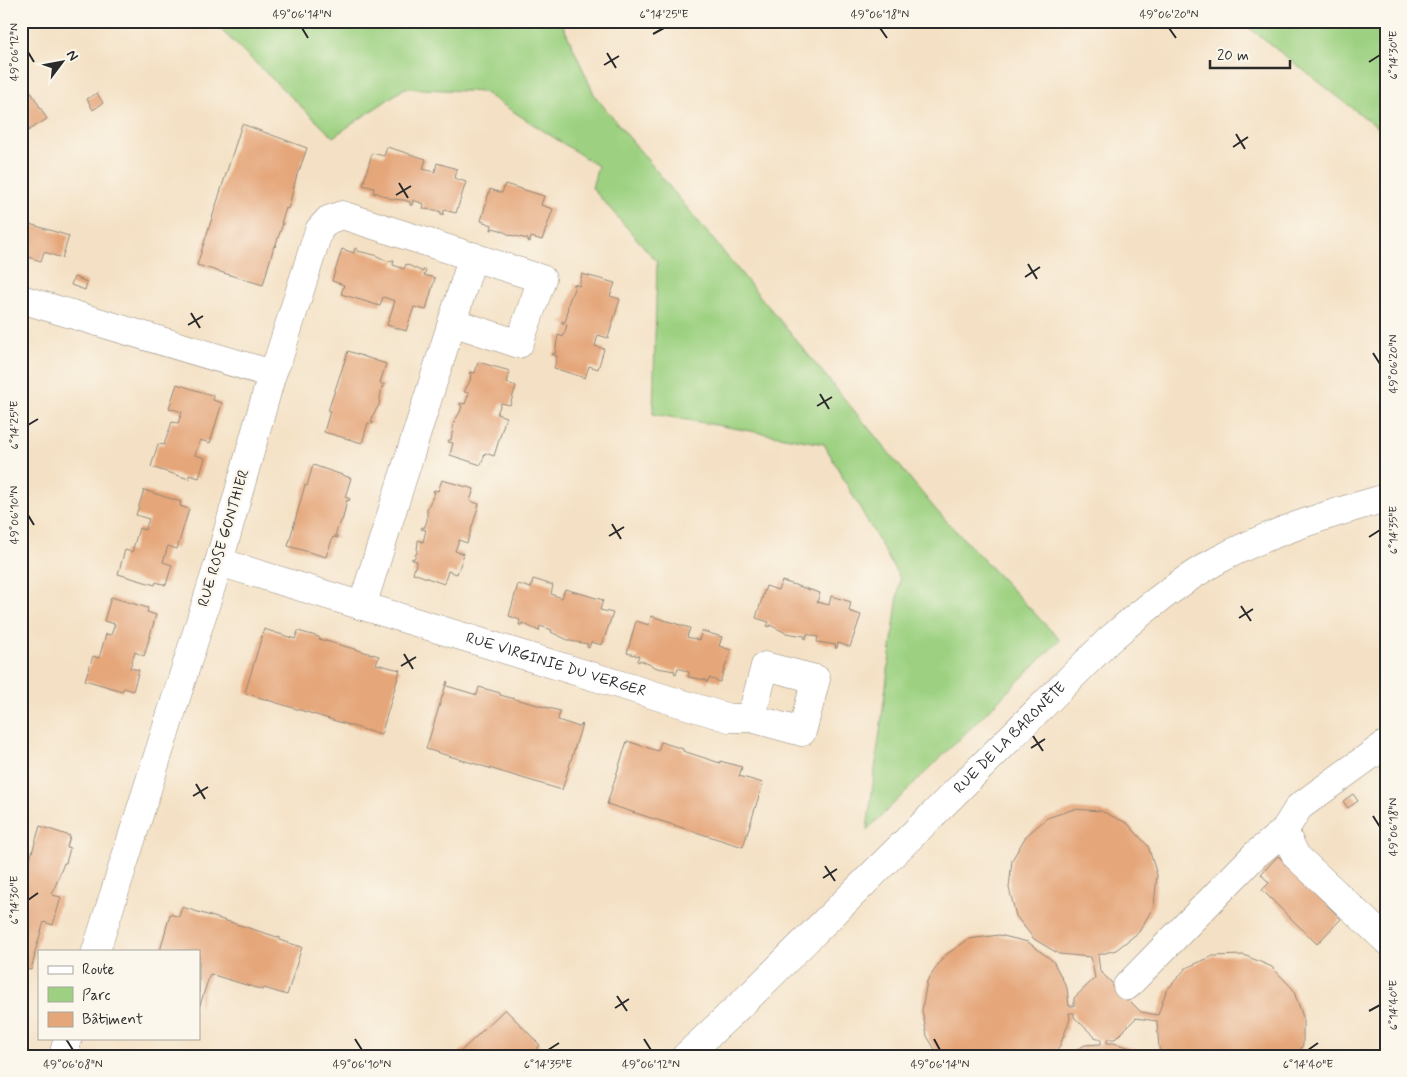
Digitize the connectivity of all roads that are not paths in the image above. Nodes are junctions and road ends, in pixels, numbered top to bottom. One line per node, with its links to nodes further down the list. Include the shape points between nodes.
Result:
1 (473, 256): 3 (street); 3 (street, via 542,279 519,344); 4 (street, via 342,215 328,220 319,230)
2 (21, 299): 4 (street)
3 (452, 322): 7 (street)
4 (272, 374): 6 (street, RUE ROSE GONTHIER)
5 (1386, 498): 16 (street, RUE DE LA BARONÈTE, via 1262,539 1218,560 1137,616)
6 (219, 562): 7 (street, RUE VIRGINIE DU VERGER); 12 (street, RUE ROSE GONTHIER)
7 (362, 606): 8 (street, RUE VIRGINIE DU VERGER, via 729,718)
8 (751, 718)
9 (1386, 744): 10 (street, via 1299,807)
10 (1284, 831): 11 (street, via 1296,856); 13 (street, via 1255,856)
11 (1386, 940)
12 (96, 950)
13 (1127, 986)
14 (67, 1040): 15 (street)
15 (63, 1056)
16 (686, 1056)

